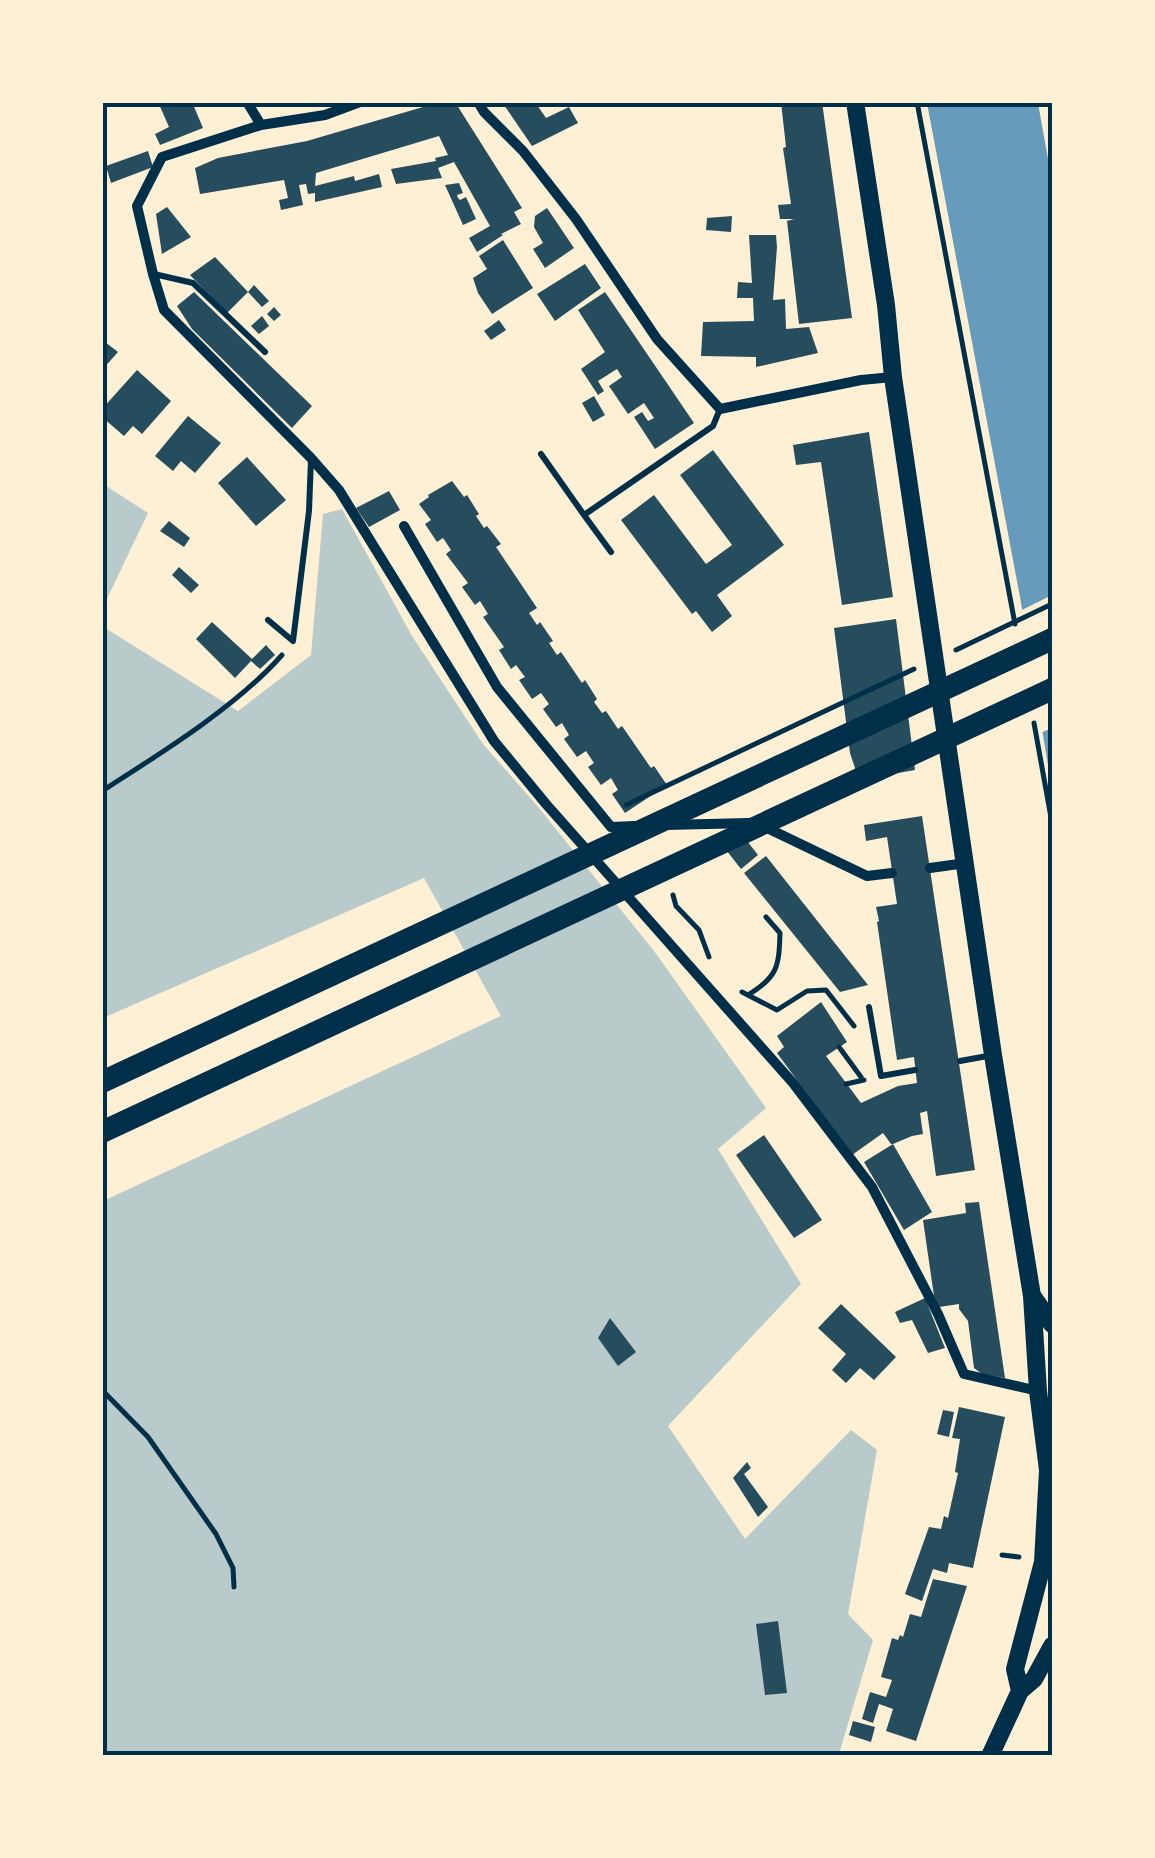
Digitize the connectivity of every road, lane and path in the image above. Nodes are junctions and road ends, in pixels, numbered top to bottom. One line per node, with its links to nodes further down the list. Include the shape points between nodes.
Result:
1 (247, 102): 6 (street)
2 (360, 102): 6 (street)
3 (478, 102): 10 (street, via 576,219 657,339)
4 (855, 102): 9 (street)
5 (918, 102): 17 (path)
6 (261, 124): 7 (street, via 162,157 137,206)
7 (153, 274): 8 (lane, via 193,283); 12 (street, via 164,310)
8 (265, 352)
9 (893, 377): 10 (street); 24 (street)
10 (720, 409): 13 (lane, via 713,426)
11 (541, 454): 13 (lane)
12 (310, 458): 19 (lane); 44 (street, via 340,490 494,741 793,1083 872,1187 964,1374)
13 (584, 516): 15 (lane)
14 (404, 526): 26 (street, via 497,687 611,826 755,822 867,876)
15 (611, 552)
16 (268, 620): 19 (lane)
17 (1016, 628)
18 (1052, 639): 39 (highway)
19 (294, 641): 22 (path, via 244,690)
20 (1052, 689): 40 (highway)
21 (1033, 721): 23 (path)
22 (102, 794)
23 (1052, 824)
24 (966, 863): 25 (street); 35 (street)
25 (930, 868)
26 (892, 872)
27 (672, 888): 29 (path)
28 (766, 917): 31 (path, via 780,933 779,959 768,983)
29 (711, 961)
30 (740, 992): 31 (path)
31 (748, 995): 33 (path, via 776,1010 806,991 826,990)
32 (869, 1008): 37 (lane, via 881,1076)
33 (859, 1032)
34 (839, 1048): 38 (path)
35 (992, 1056): 36 (lane); 41 (street)
36 (960, 1062)
37 (915, 1070)
38 (863, 1080)
39 (102, 1082)
40 (102, 1132)
41 (1032, 1296): 42 (street); 44 (street)
42 (1052, 1324)
43 (102, 1390): 47 (path, via 148,1437 216,1534 233,1568)
44 (1038, 1391): 45 (street)
45 (1050, 1471): 46 (street)
46 (1049, 1518): 49 (street, via 1015,1669)
47 (234, 1587)
48 (1052, 1646): 49 (street)
49 (1020, 1691): 50 (street)
50 (990, 1756)

